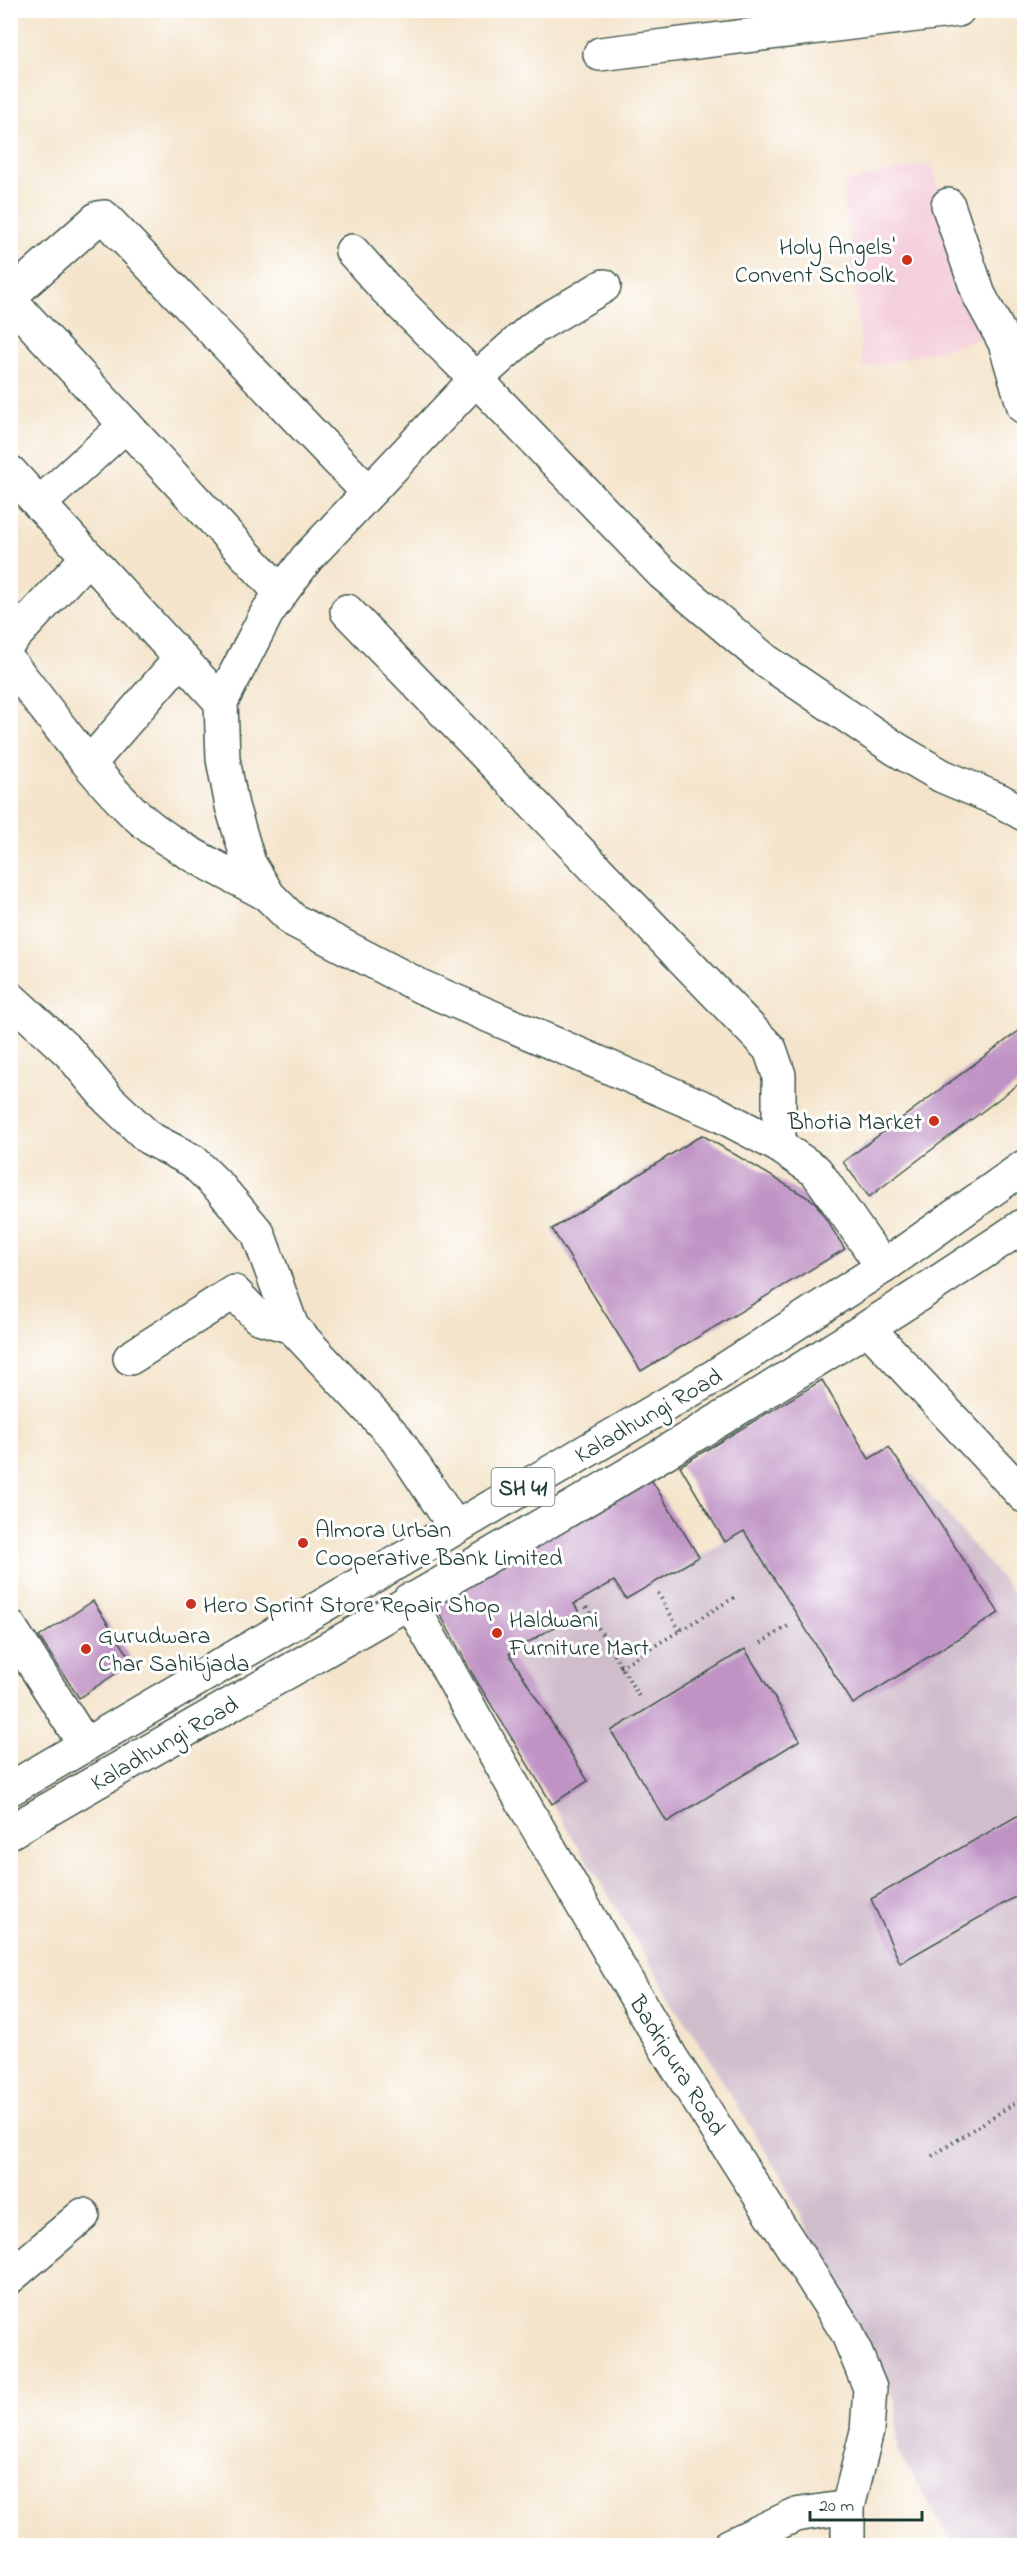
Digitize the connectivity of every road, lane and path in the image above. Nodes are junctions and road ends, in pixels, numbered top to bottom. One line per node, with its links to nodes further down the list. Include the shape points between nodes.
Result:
1 (958, 10): 2 (street)
2 (600, 54)
3 (948, 205): 7 (street, via 979,295)
4 (352, 251): 8 (street)
5 (604, 286): 8 (street, via 533,328)
6 (10, 298): 10 (street); 12 (street, via 98,218 104,217)
7 (1015, 342): 9 (street)
8 (476, 379): 12 (street); 22 (street, via 663,574 766,661 896,749 942,776)
9 (1024, 407)
10 (126, 425): 13 (street); 15 (street)
11 (10, 472): 13 (street)
12 (368, 492): 15 (street)
13 (39, 504): 14 (street)
14 (88, 557): 17 (street); 18 (street)
15 (281, 593): 20 (street)
16 (347, 611): 25 (street, via 770,1050 779,1076)
17 (10, 641)
18 (181, 658): 20 (street); 21 (street)
19 (10, 663): 21 (street)
20 (221, 702): 23 (street, via 223,759 232,806 249,863)
21 (90, 763): 23 (street, via 132,811 162,836)
22 (1024, 814)
23 (269, 896): 25 (street, via 293,920 422,987 716,1113)
24 (10, 998): 29 (street, via 69,1052 108,1099 149,1138 193,1161 221,1189 258,1233)
25 (779, 1146): 28 (street, via 816,1171)
26 (1024, 1167): 28 (street, Kaladhungi Road / SH 41)
27 (1024, 1225): 30 (street, Kaladhungi Road / SH 41)
28 (883, 1267): 33 (street, Kaladhungi Road / SH 41, via 713,1377)
29 (292, 1327): 31 (street, via 258,1317 234,1292); 33 (street, via 395,1437)
30 (868, 1328): 32 (street); 37 (street, Kaladhungi Road / SH 41, via 655,1460)
31 (130, 1358)
32 (1024, 1496)
33 (455, 1527): 34 (street, Kaladhungi Road / SH 41)
34 (392, 1565): 37 (street, Badripura Road); 45 (street, Kaladhungi Road / SH 41)
35 (658, 1593): 41 (path)
36 (735, 1597): 41 (path)
37 (410, 1600): 46 (street, Kaladhungi Road / SH 41); 53 (street, Badripura Road, via 672,2059 847,2332 870,2388 867,2431)
38 (585, 1607): 43 (path)
39 (788, 1626): 42 (path)
40 (10, 1627): 45 (street)
41 (680, 1631): 43 (path)
42 (761, 1643)
43 (620, 1667): 44 (path)
44 (641, 1700)
45 (85, 1745): 46 (street); 47 (street, Kaladhungi Road / SH 41)
46 (106, 1776): 48 (street, Kaladhungi Road / SH 41)
47 (10, 1789)
48 (10, 1832)
49 (1024, 2097): 50 (path)
50 (932, 2156)
51 (83, 2215): 52 (street)
52 (10, 2277)
53 (848, 2507): 54 (street, via 795,2515); 55 (street, Badripura Road)
54 (729, 2546)
55 (848, 2546)

